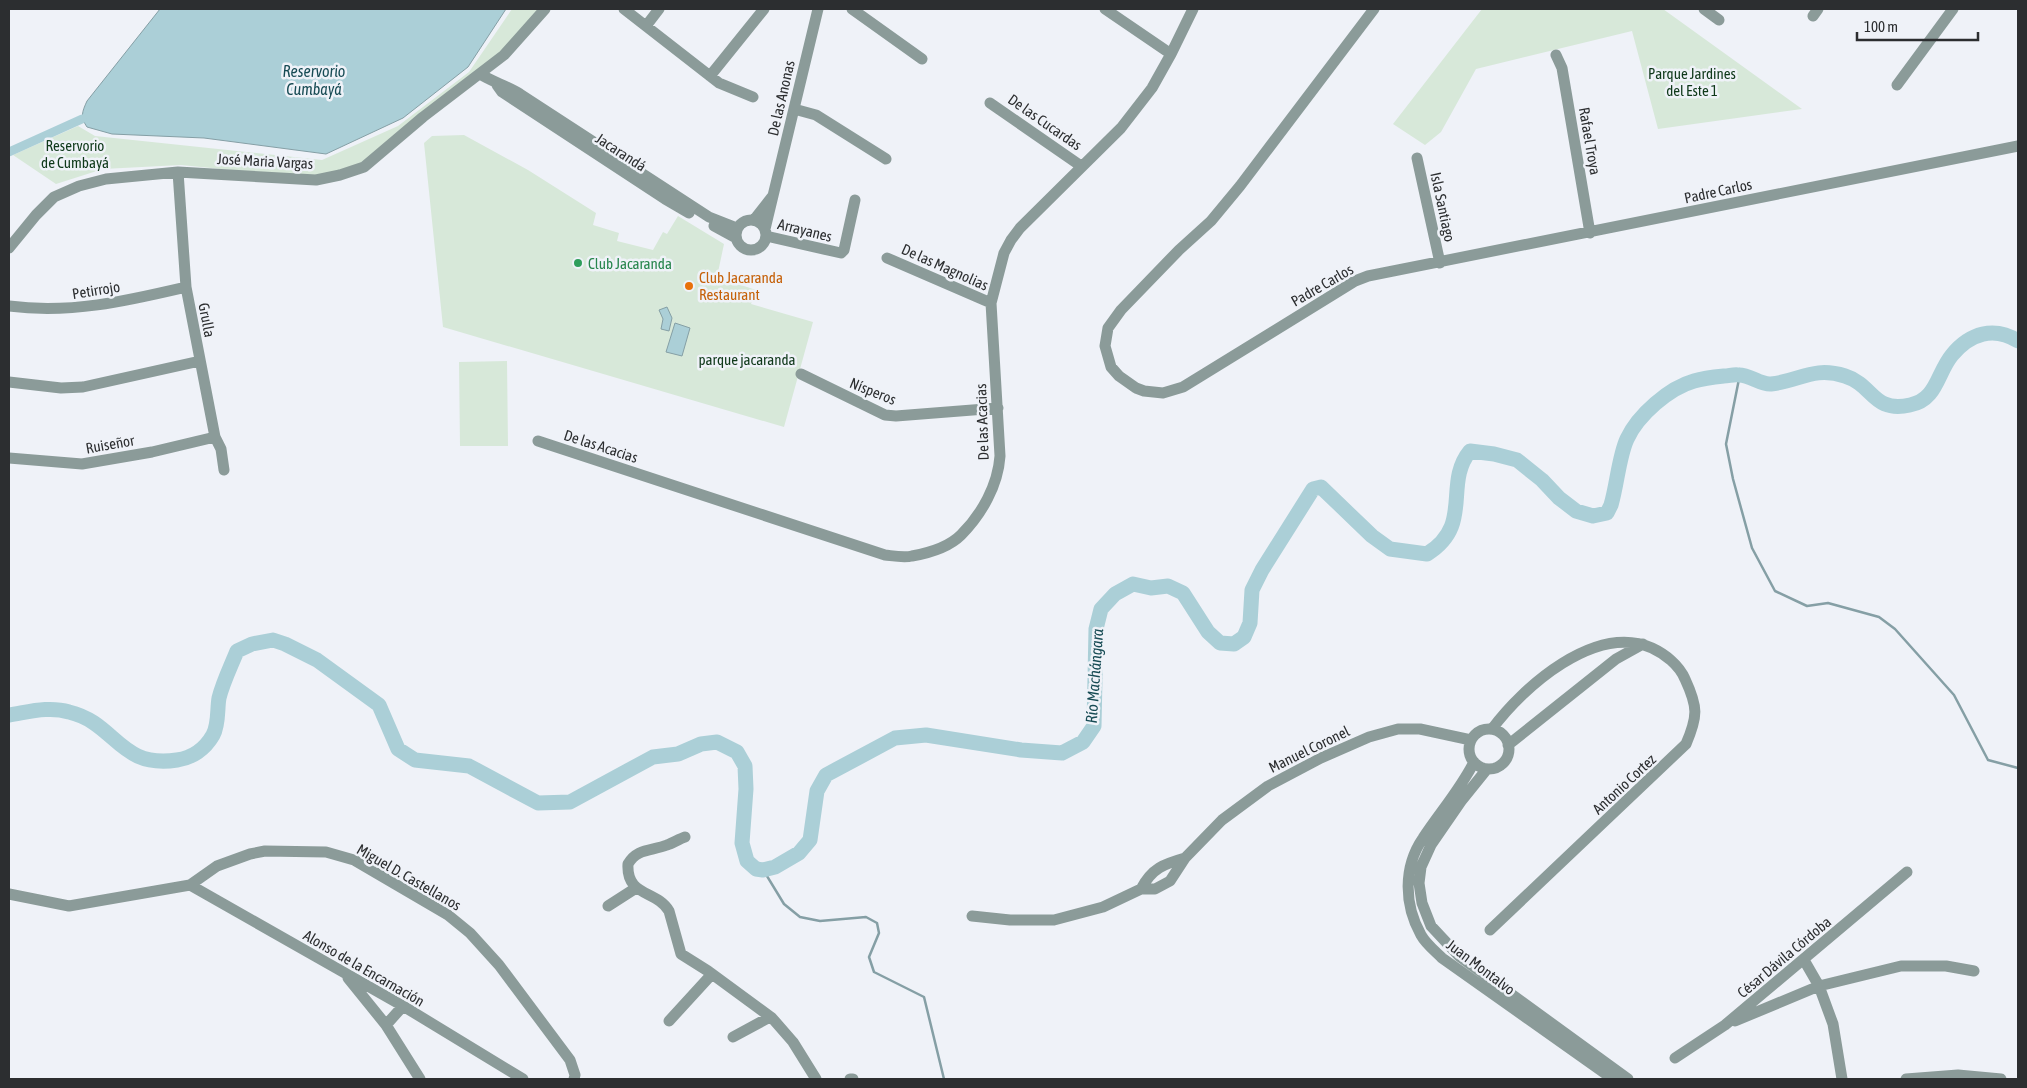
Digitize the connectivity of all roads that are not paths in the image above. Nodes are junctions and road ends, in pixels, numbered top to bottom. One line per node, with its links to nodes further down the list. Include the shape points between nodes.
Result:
1 (545, 9): 17 (street, José Maria Vargas, via 504,55)
2 (624, 9): 13 (street)
3 (659, 9): 13 (street)
4 (764, 9): 18 (street)
5 (818, 9): 22 (street, De las Anonas)
6 (852, 9): 16 (street)
7 (1105, 9): 14 (street)
8 (1193, 9): 14 (street, De las Acacias)
9 (1374, 9): 36 (street, Padre Carlos, via 1211,221 1121,310 1108,328 1105,346 1111,367 1119,376 1144,391 1163,392 1183,387 1355,281)
10 (1704, 9): 12 (street)
11 (1953, 9): 19 (street)
12 (1719, 20)
13 (646, 26): 18 (street)
14 (1171, 54): 26 (street, De las Acacias, via 1152,88 1121,128)
15 (1556, 55): 33 (street, Rafael Troya, via 1562,68)
16 (922, 58)
17 (480, 74): 27 (street, José Maria Vargas, via 364,167 340,175 316,180); 31 (street, Jacarandá, via 502,92 589,144 665,199)
18 (710, 76): 20 (street)
19 (1897, 85)
20 (753, 97)
21 (990, 103): 26 (street, De las Cucardas)
22 (794, 109): 25 (street, via 816,115); 28 (street, De las Anonas)
23 (2018, 146): 33 (street, Padre Carlos)
24 (1417, 158): 36 (street, Isla Santiago)
25 (886, 159)
26 (1082, 166): 38 (street, De las Acacias, via 1011,240 1004,253)
27 (178, 172): 34 (street, José Maria Vargas, via 106,179 66,190 36,215); 37 (street, Grulla)
28 (775, 194): 30 (street); 32 (street, De las Anonas)
29 (855, 200): 32 (street, Arrayanes, via 844,250 840,253)
30 (754, 220): 31 (street, via 744,221); 32 (street)
31 (736, 233): 32 (street, via 738,244 749,251 762,246)
32 (766, 233)
33 (1590, 233): 36 (street, Padre Carlos)
34 (9, 248)
35 (887, 258): 38 (street, De las Magnolias)
36 (1440, 263)
37 (186, 287): 39 (street, Petirrojo, via 76,309 35,310); 40 (street, Grulla)
38 (990, 303): 43 (street, De las Acacias)
39 (9, 306)
40 (200, 361): 42 (street, via 82,387 60,388); 44 (street, Grulla)
41 (801, 374): 43 (street, Nísperos, via 885,415)
42 (9, 382)
43 (998, 408): 45 (street, De las Acacias, via 999,472 984,506 960,536 938,549 910,557 885,555)
44 (215, 437): 46 (street, Ruiseñor, via 82,464); 47 (street, Grulla, via 221,448)
45 (538, 441)
46 (9, 458)
47 (224, 470)
48 (1642, 644): 49 (street, via 1617,642 1565,661 1514,702); 51 (street, via 1616,658); 63 (street, Antonio Cortez, via 1663,653 1683,673 1694,698 1695,724 1686,744)
49 (1492, 730): 50 (street, via 1480,731); 51 (street, via 1499,732)
50 (1471, 740): 52 (street, via 1470,755); 55 (street, Manuel Coronel, via 1420,729 1398,729 1370,737 1268,786 1222,820)
51 (1508, 745): 53 (street, via 1506,759 1494,768)
52 (1474, 762): 53 (street); 80 (street, Juan Montalvo, via 1414,856 1408,876 1413,918 1422,937 1442,958)
53 (1487, 768): 81 (street, Juan Montalvo, via 1431,845 1421,867 1422,904 1432,926 1459,956)
54 (685, 837): 58 (street, via 633,856 628,868)
55 (1185, 858): 59 (street, Manuel Coronel, via 1164,864 1152,873); 59 (street, Manuel Coronel, via 1170,881 1155,889)
56 (1907, 872): 64 (street, César Dávila Córdoba)
57 (190, 885): 60 (street, Miguel D. Castellanos, via 69,906); 66 (street, Alonso de la Encarnación); 78 (street, Miguel D. Castellanos, via 217,866 264,851 326,852 354,860 448,915 470,933 499,965 570,1060)
58 (636, 888): 61 (street); 67 (street, via 666,905 681,954)
59 (1141, 889): 62 (street, Manuel Coronel, via 1103,907 1054,920)
60 (9, 894)
61 (608, 906)
62 (972, 916)
63 (1490, 930)
64 (1804, 960): 68 (street); 73 (street, César Dávila Córdoba)
65 (1974, 971): 68 (street, via 1946,966 1901,966)
66 (344, 973): 69 (street, Alonso de la Encarnación); 72 (street)
67 (712, 974): 70 (street); 71 (street)
68 (1818, 986): 73 (street); 82 (street, via 1833,1024)
69 (403, 1006): 72 (street); 77 (street, Alonso de la Encarnación)
70 (770, 1017): 74 (street); 79 (street, via 793,1042)
71 (669, 1021)
72 (386, 1025): 76 (street)
73 (1725, 1026): 75 (street, César Dávila Córdoba)
74 (733, 1036)
75 (1675, 1058)
76 (420, 1079)
77 (523, 1079)
78 (574, 1079)
79 (816, 1079)
80 (1613, 1079)
81 (1628, 1079)
82 (1842, 1079)
83 (1906, 1079): 84 (street, via 1958,1075)
84 (2001, 1079)

